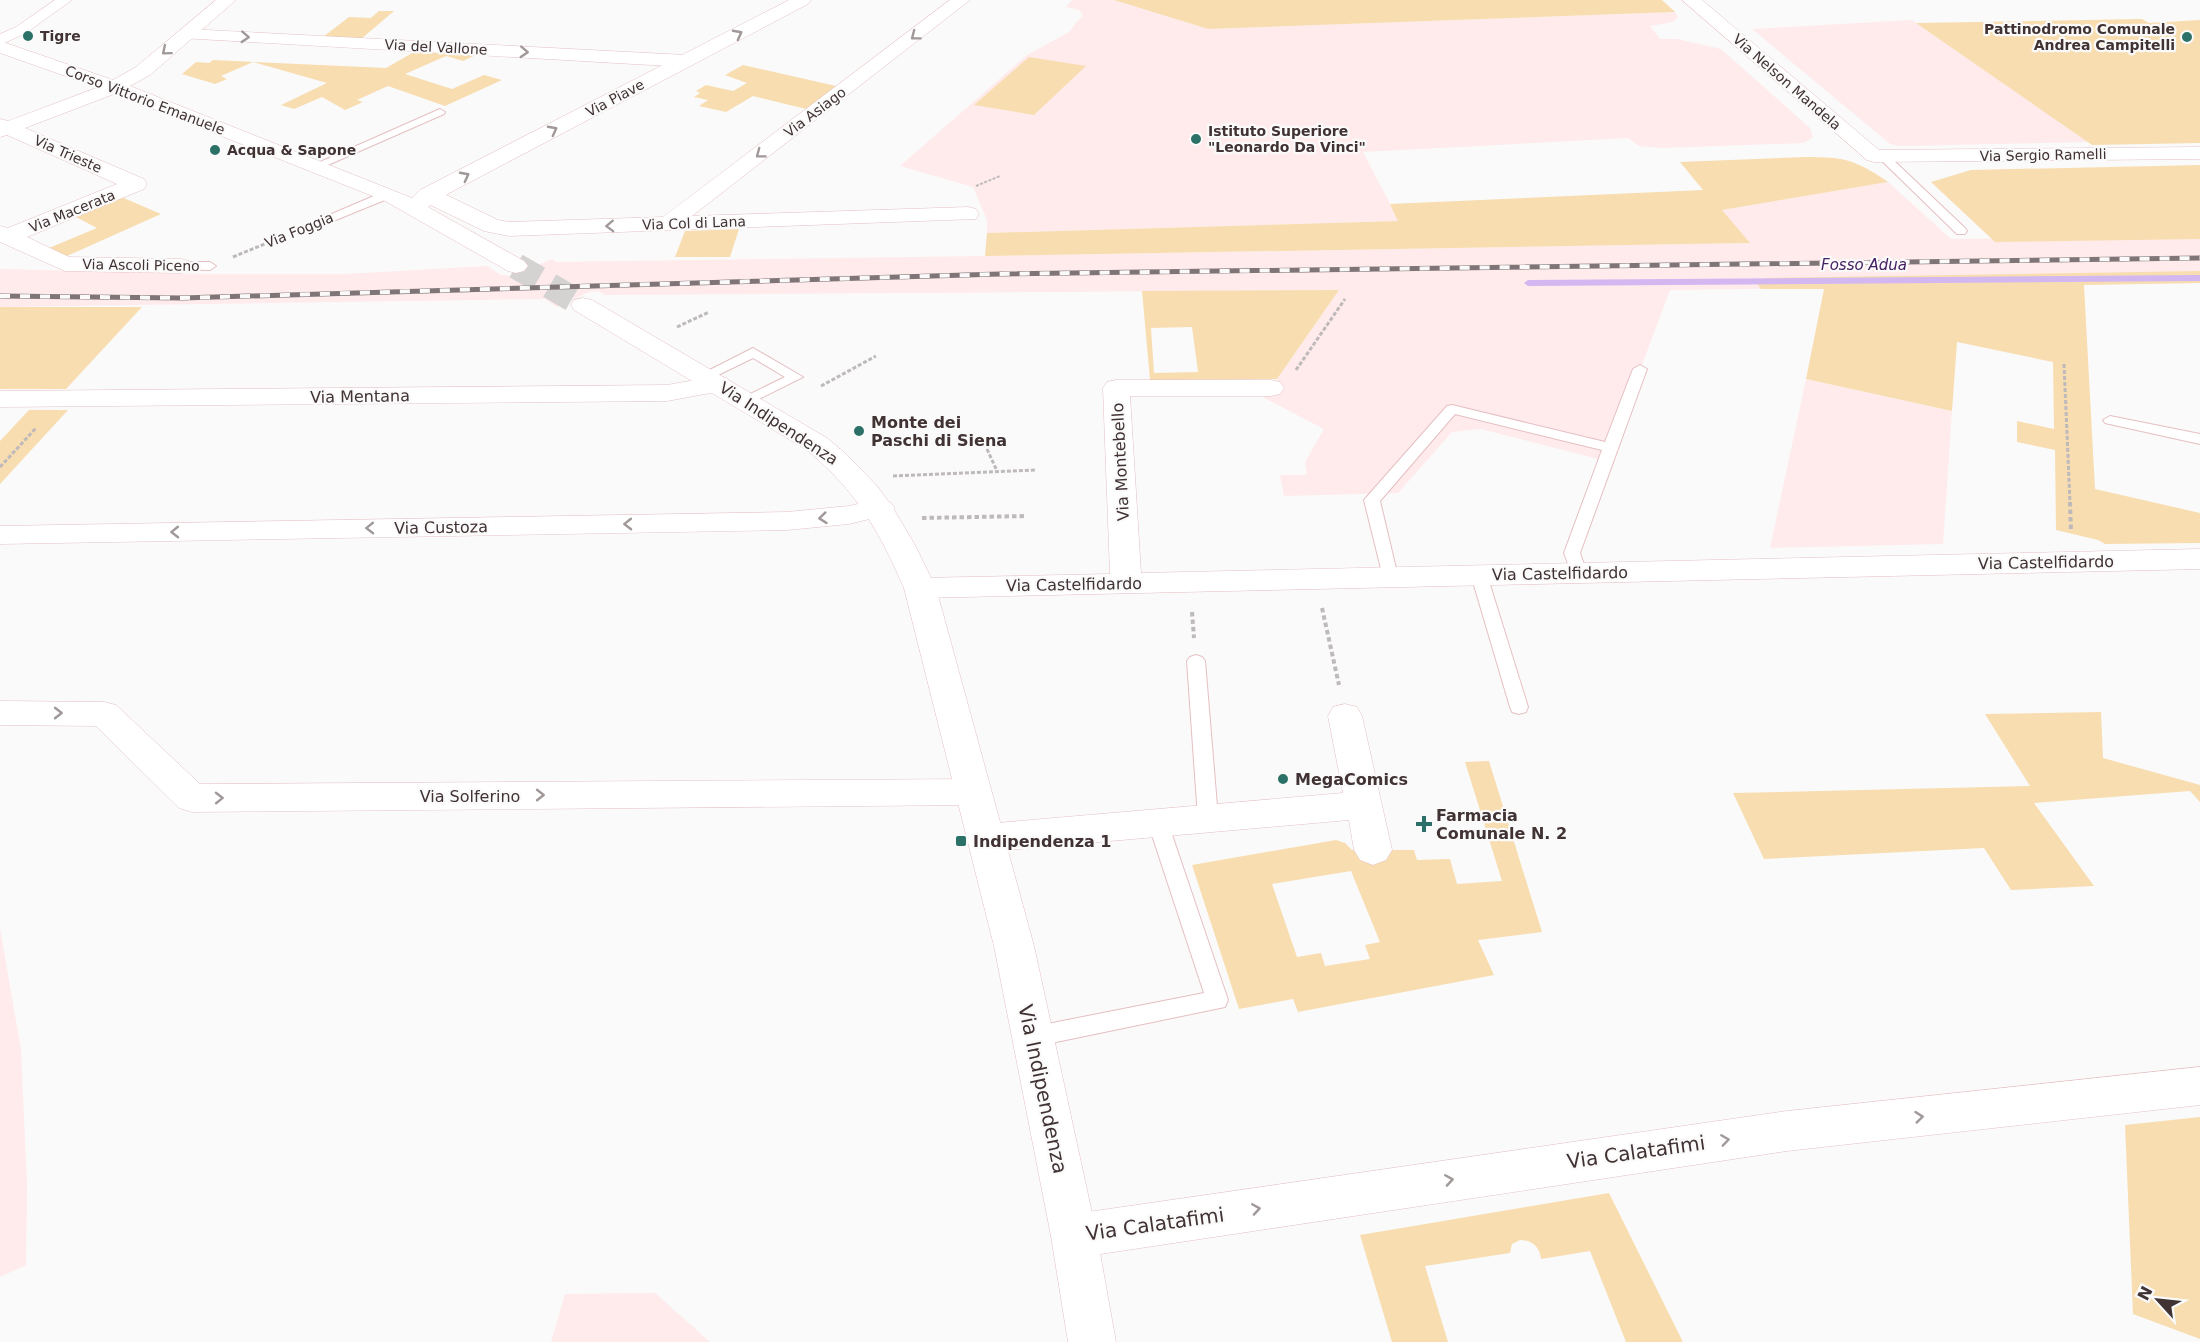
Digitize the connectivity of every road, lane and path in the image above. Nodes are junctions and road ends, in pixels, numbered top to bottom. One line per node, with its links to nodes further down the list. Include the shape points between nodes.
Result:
1 (65, 0): 7 (street)
2 (227, 0): 6 (street)
3 (802, 0): 9 (street, Via Piave, one-way to 3)
4 (961, 0): 22 (street, Via Asiago, one-way to 22)
5 (1691, 0): 14 (street, Via Nelson Mandela, via 1869,154)
6 (187, 34): 9 (street, Via del Vallone, one-way to 9); 10 (street, one-way to 10, via 143,71)
7 (0, 40)
8 (0, 47): 10 (street, Corso Vittorio Emanuele)
9 (686, 61): 18 (street, Via Piave, one-way to 9)
10 (115, 87): 12 (street); 15 (street, Corso Vittorio Emanuele)
11 (440, 112): 15 (lane)
12 (3, 128): 16 (street, Via Trieste)
13 (2200, 153): 14 (street, Via Sergio Ramelli)
14 (1885, 158): 20 (lane)
15 (317, 166): 17 (street, Corso Vittorio Emanuele)
16 (136, 184): 25 (street, Via Macerata)
17 (390, 195): 18 (street, Corso Vittorio Emanuele); 23 (lane, Via Foggia)
18 (421, 201): 22 (street, Via Col di Lana, one-way to 18, via 500,228); 28 (street, Corso Vittorio Emanuele)
19 (1920, 211): 20 (lane)
20 (1940, 211): 24 (lane)
21 (968, 214): 22 (street, Via Col di Lana)
22 (668, 224)
23 (300, 230): 27 (path, Via Foggia)
24 (1961, 231)
25 (4, 235): 26 (street, Via Ascoli Piceno, via 64,264)
26 (181, 266): 27 (lane, Via Ascoli Piceno)
27 (210, 266)
28 (516, 266)
29 (1345, 299): 38 (path, via 1284,388)
30 (583, 305): 36 (street, Via Indipendenza)
31 (709, 312): 32 (path)
32 (669, 330)
33 (876, 356): 37 (path)
34 (2064, 364): 54 (path, via 2071,533)
35 (1640, 369): 45 (lane)
36 (712, 380): 39 (street, Via Mentana, via 667,393); 41 (street, Via Indipendenza); 41 (lane, via 753,352 796,377)
37 (818, 388)
38 (1271, 388): 60 (street, Via Montebello, via 1116,388)
39 (60, 398): 40 (street, Via Mentana); 46 (path)
40 (0, 399)
41 (747, 401): 49 (street, Via Indipendenza)
42 (2110, 420): 44 (lane)
43 (982, 438): 48 (path)
44 (2200, 439)
45 (1611, 448): 55 (lane, via 1572,552); 57 (lane, via 1452,409 1372,500)
46 (0, 467)
47 (1035, 470): 48 (path)
48 (997, 471): 49 (path)
49 (886, 492): 52 (street, Via Custoza, one-way to 52, via 849,515 787,521); 61 (street, Via Indipendenza)
50 (1026, 516): 51 (path)
51 (919, 518)
52 (0, 535)
53 (2200, 559): 54 (street, Via Castelfidardo)
54 (2088, 561): 55 (street, Via Castelfidardo)
55 (1579, 573): 56 (street, Via Castelfidardo)
56 (1479, 575): 57 (street, Via Castelfidardo); 63 (lane)
57 (1390, 577): 58 (street, Via Castelfidardo)
58 (1316, 579): 59 (street, Via Castelfidardo); 65 (path)
59 (1189, 582): 60 (street, Via Castelfidardo); 62 (path)
60 (1126, 583): 61 (street, Via Castelfidardo)
61 (920, 588): 66 (street, Via Indipendenza)
62 (1196, 660): 68 (lane)
63 (1519, 707)
64 (0, 713): 66 (street, Via Solferino, one-way to 66, via 104,714 192,798)
65 (1345, 716): 67 (street)
66 (973, 792): 70 (street, Via Indipendenza)
67 (1364, 805): 68 (street); 71 (street)
68 (1208, 818): 69 (street)
69 (1158, 823): 70 (street); 72 (lane, via 1216,1000)
70 (985, 838): 72 (street, Via Indipendenza, via 1014,946)
71 (1373, 850)
72 (1032, 1037): 74 (street, Via Indipendenza)
73 (2200, 1086): 74 (street, Via Calatafimi, one-way to 73, via 1786,1131)
74 (1074, 1236): 75 (street, Via Indipendenza)
75 (1092, 1342)

